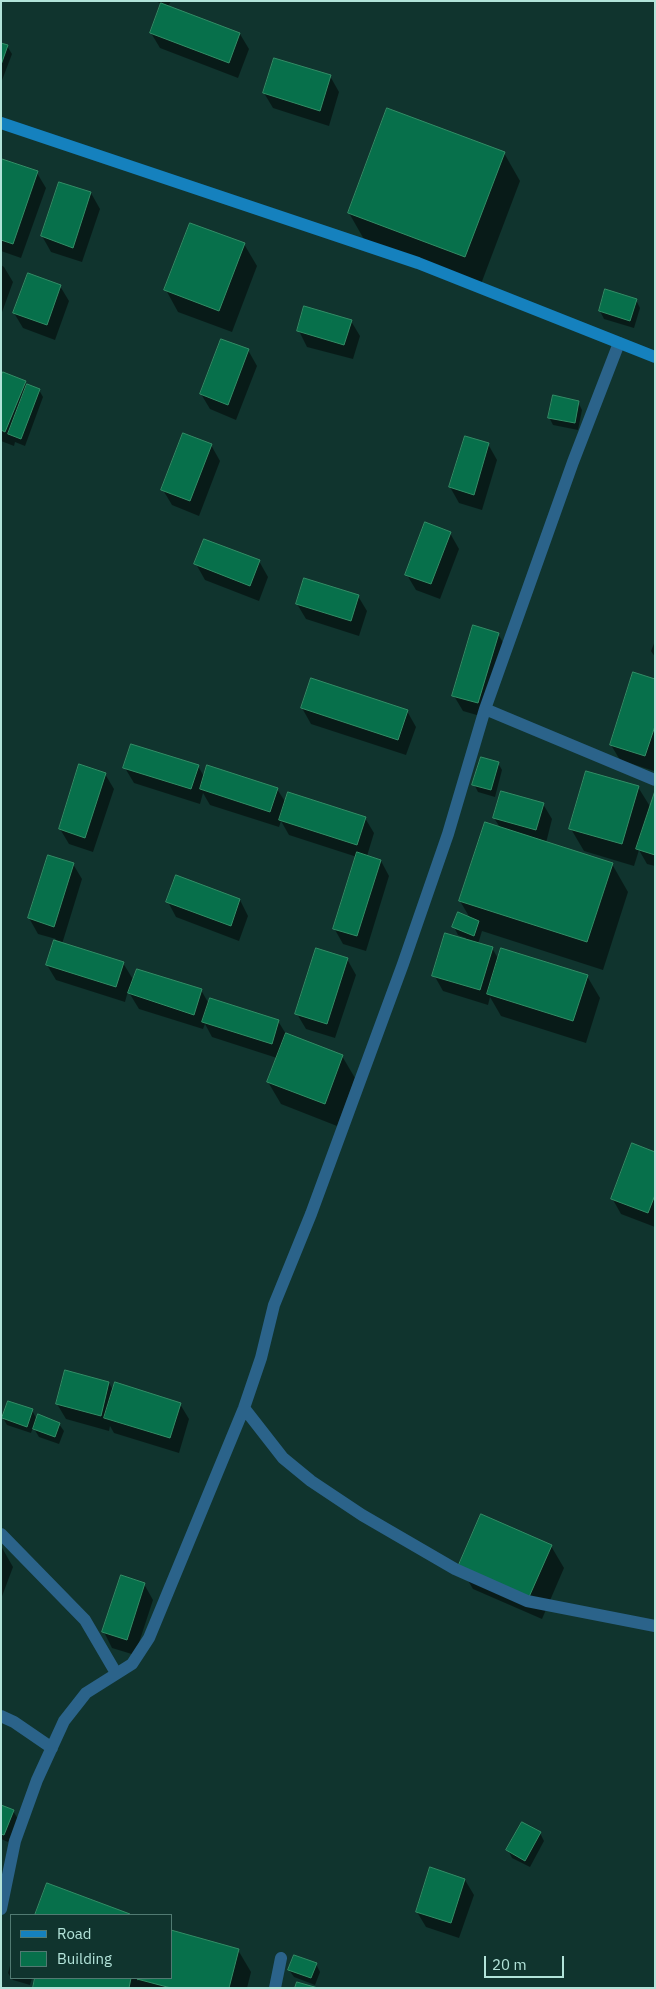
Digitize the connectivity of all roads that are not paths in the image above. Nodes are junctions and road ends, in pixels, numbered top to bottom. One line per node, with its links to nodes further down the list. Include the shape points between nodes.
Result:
1 (1, 122): 2 (street, via 418,263)
2 (619, 343): 3 (street); 4 (street)
3 (655, 357)
4 (485, 709): 5 (street); 6 (street, via 448,834 311,1214 274,1305)
5 (655, 780)
6 (244, 1408): 8 (street, via 283,1458 311,1481 362,1515 456,1569 527,1601); 9 (street, via 149,1638 132,1664)
7 (1, 1534): 9 (street, via 85,1620)
8 (655, 1626)
9 (116, 1673): 11 (street, via 86,1693 64,1721)
10 (1, 1716): 11 (street)
11 (52, 1748): 12 (street, via 14,1841)
12 (1, 1909)
13 (281, 1958): 14 (street)
14 (275, 1988)

